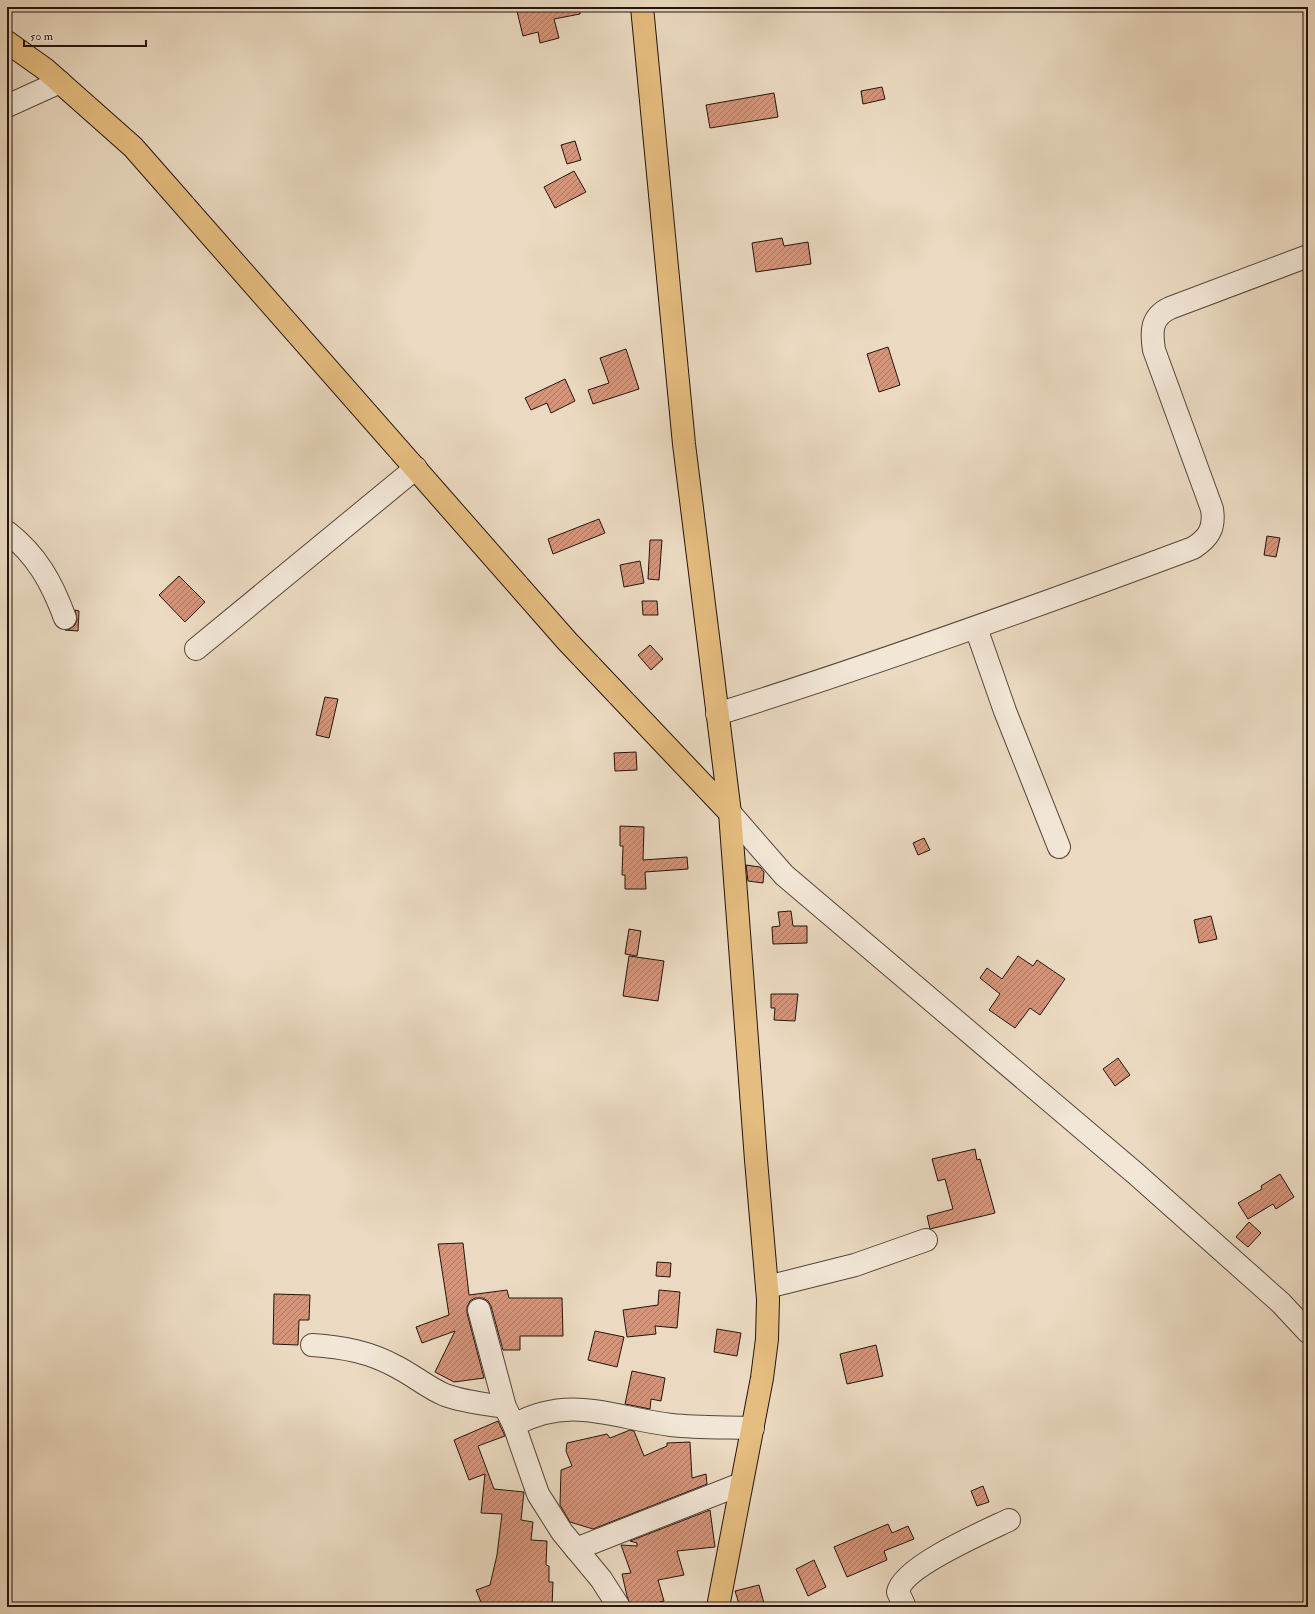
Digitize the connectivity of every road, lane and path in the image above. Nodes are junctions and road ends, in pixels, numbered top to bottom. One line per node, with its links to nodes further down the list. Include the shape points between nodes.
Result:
1 (642, 7): 11 (main road, via 684,444)
2 (7, 42): 3 (main road, via 45,68)
3 (60, 82): 4 (street); 6 (main road, via 133,147)
4 (7, 106)
5 (1308, 256): 9 (street, via 1170,308 1155,318 1152,327 1154,350 1212,509 1214,519 1209,535 1193,548)
6 (416, 468): 10 (street); 12 (main road, via 567,641)
7 (7, 532): 8 (street, via 28,550 44,571)
8 (65, 618)
9 (976, 628): 11 (street); 13 (street, via 1005,711)
10 (196, 649)
11 (717, 714): 12 (main road)
12 (730, 813): 15 (main road); 17 (street, via 784,875 1135,1173 1281,1303)
13 (1059, 847)
14 (926, 1240): 15 (street, via 855,1265)
15 (767, 1287): 20 (main road, via 767,1338)
16 (479, 1310): 19 (street)
17 (1308, 1332)
18 (312, 1345): 19 (street, via 359,1350 383,1359 445,1394)
19 (509, 1416): 20 (street, via 526,1418 568,1408 671,1424); 23 (street, via 538,1494)
20 (753, 1428): 21 (main road)
21 (741, 1484): 23 (street); 25 (main road)
22 (1009, 1520): 26 (street, via 959,1544 902,1581 898,1592)
23 (576, 1549): 24 (street, via 601,1579)
24 (618, 1607)
25 (718, 1607)
26 (905, 1607)

